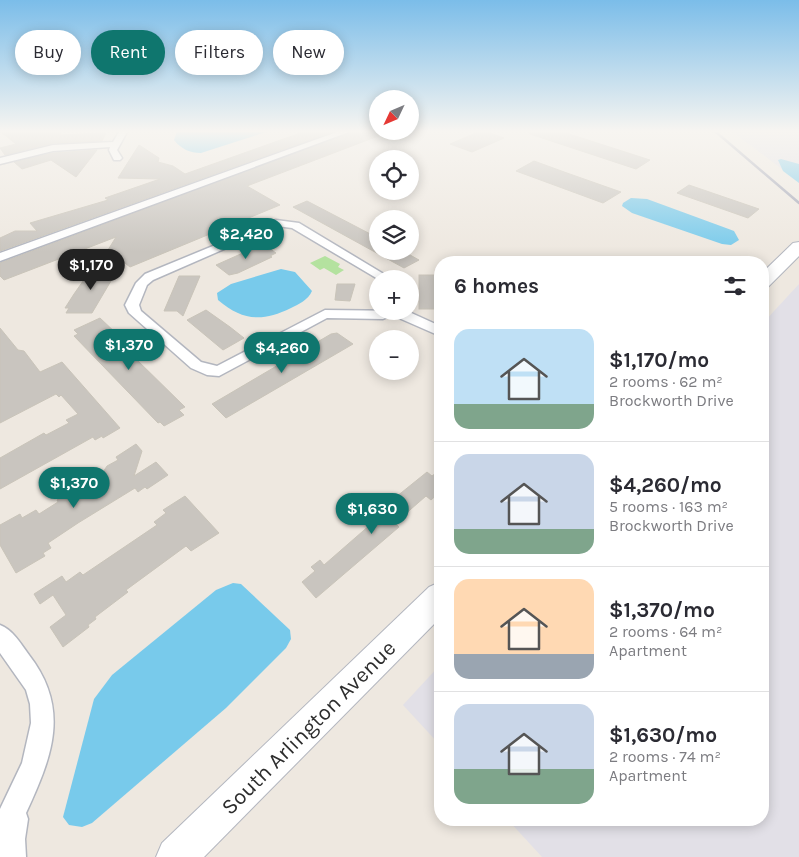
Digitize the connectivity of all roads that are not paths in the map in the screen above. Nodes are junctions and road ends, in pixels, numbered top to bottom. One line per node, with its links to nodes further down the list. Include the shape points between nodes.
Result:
1 (235, 172): 3 (street)
2 (799, 247): 5 (main road)
3 (0, 257)
4 (371, 270): 6 (street, via 295,225 276,222 149,277 142,283 132,305 136,313 196,365 219,371 325,314)
5 (769, 275)
6 (369, 315)
7 (417, 320): 8 (street)
8 (434, 329)
9 (434, 602): 14 (main road, South Arlington Avenue)
10 (0, 636): 11 (street, via 36,686 40,700 39,746)
11 (22, 792): 12 (street); 13 (street, via 11,839)
12 (0, 837)
13 (12, 857)
14 (176, 857)

